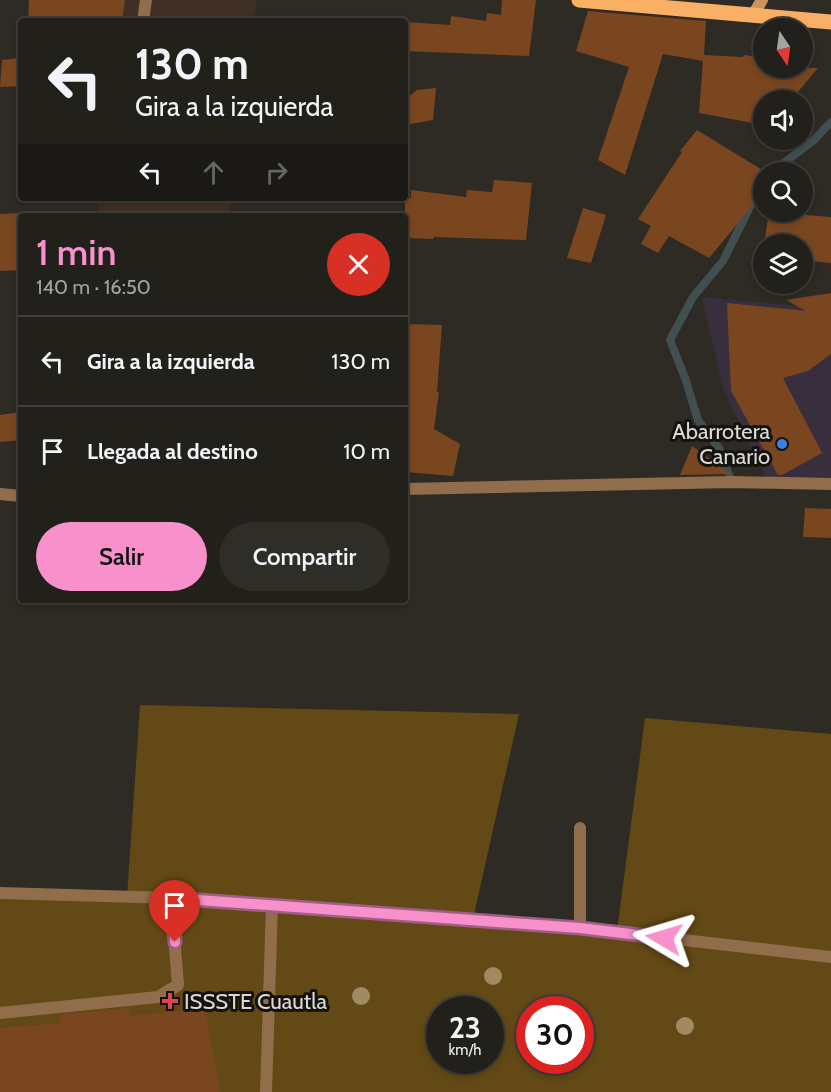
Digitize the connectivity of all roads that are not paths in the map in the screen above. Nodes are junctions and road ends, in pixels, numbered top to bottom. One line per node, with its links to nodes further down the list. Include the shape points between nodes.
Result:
1 (146, 0): 5 (street)
2 (579, 0): 4 (main road)
3 (762, 0): 4 (main road)
4 (753, 15): 6 (main road)
5 (143, 18)
6 (831, 22)
7 (831, 484): 8 (street, via 768,481)
8 (408, 489)
9 (0, 494): 10 (street)
10 (18, 496)
11 (580, 828): 15 (street)
12 (0, 893): 13 (street)
13 (171, 898): 14 (street); 17 (street, via 178,986 158,997)
14 (272, 905): 15 (street); 18 (street)
15 (580, 928): 16 (street)
16 (831, 957)
17 (0, 1013)
18 (266, 1092)

